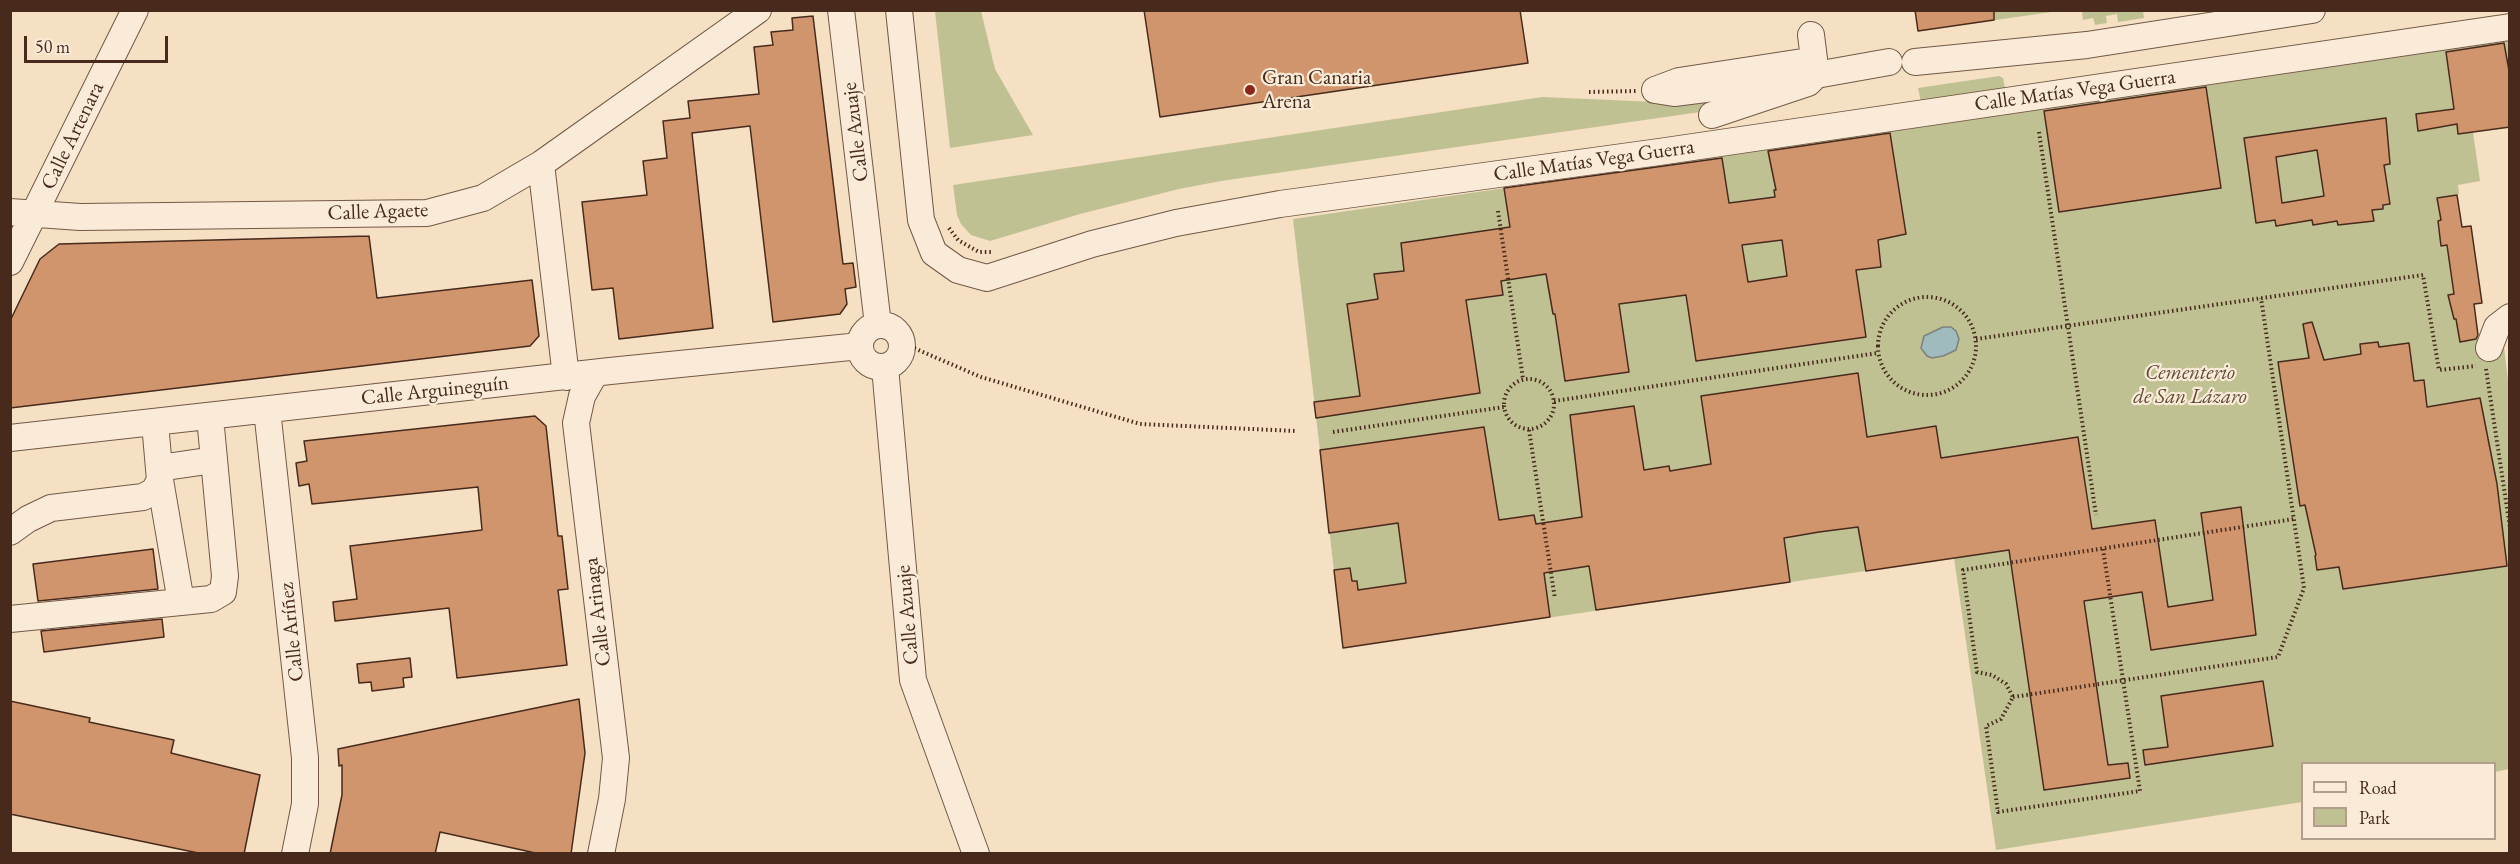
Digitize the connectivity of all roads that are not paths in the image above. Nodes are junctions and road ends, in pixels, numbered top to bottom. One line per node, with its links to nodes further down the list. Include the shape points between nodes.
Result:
1 (135, 10): 14 (street, Calle Artenara)
2 (758, 10): 13 (street, Calle Agaete)
3 (841, 10): 17 (street, Calle Azuaje)
4 (899, 10): 6 (street, Calle Matías Vega Guerra, via 921,220 933,253 958,270 987,278 1092,244 1176,223 1280,204)
5 (2312, 10): 9 (street, via 2088,45)
6 (2510, 27)
7 (1811, 35): 10 (street)
8 (1889, 62): 10 (street)
9 (1915, 62)
10 (1812, 68): 11 (street, via 1674,93); 12 (street, via 1808,83)
11 (1655, 90)
12 (1712, 115)
13 (541, 164): 14 (street, Calle Agaete, via 483,198 427,213 80,217); 22 (street)
14 (22, 213): 15 (street, Calle Artenara)
15 (10, 262)
16 (2510, 317): 19 (street, via 2497,327)
17 (878, 325): 18 (street, via 863,335); 20 (street, via 896,331 902,343 900,356)
18 (860, 346): 20 (street, via 861,354 871,365); 21 (street, Calle Arguineguín)
19 (2489, 348)
20 (885, 367): 34 (street, Calle Azuaje, via 914,680)
21 (595, 374): 22 (street, Calle Arguineguín); 33 (street, Calle Arinaga, via 582,396 576,423 616,758)
22 (566, 377): 23 (street, Calle Arguineguín)
23 (267, 410): 24 (street, Calle Arguineguín); 32 (street, Calle Aríñez, via 305,758 305,804)
24 (210, 417): 25 (street, Calle Arguineguín); 27 (street)
25 (155, 423): 26 (street, Calle Arguineguín); 28 (street)
26 (10, 438)
27 (214, 460): 28 (street); 30 (street, via 225,576 223,592 211,599)
28 (159, 474): 29 (street, via 154,491 143,497 51,508); 30 (street)
29 (10, 532)
30 (181, 602): 31 (street)
31 (10, 619)
32 (295, 854)
33 (601, 854)
34 (976, 854)

